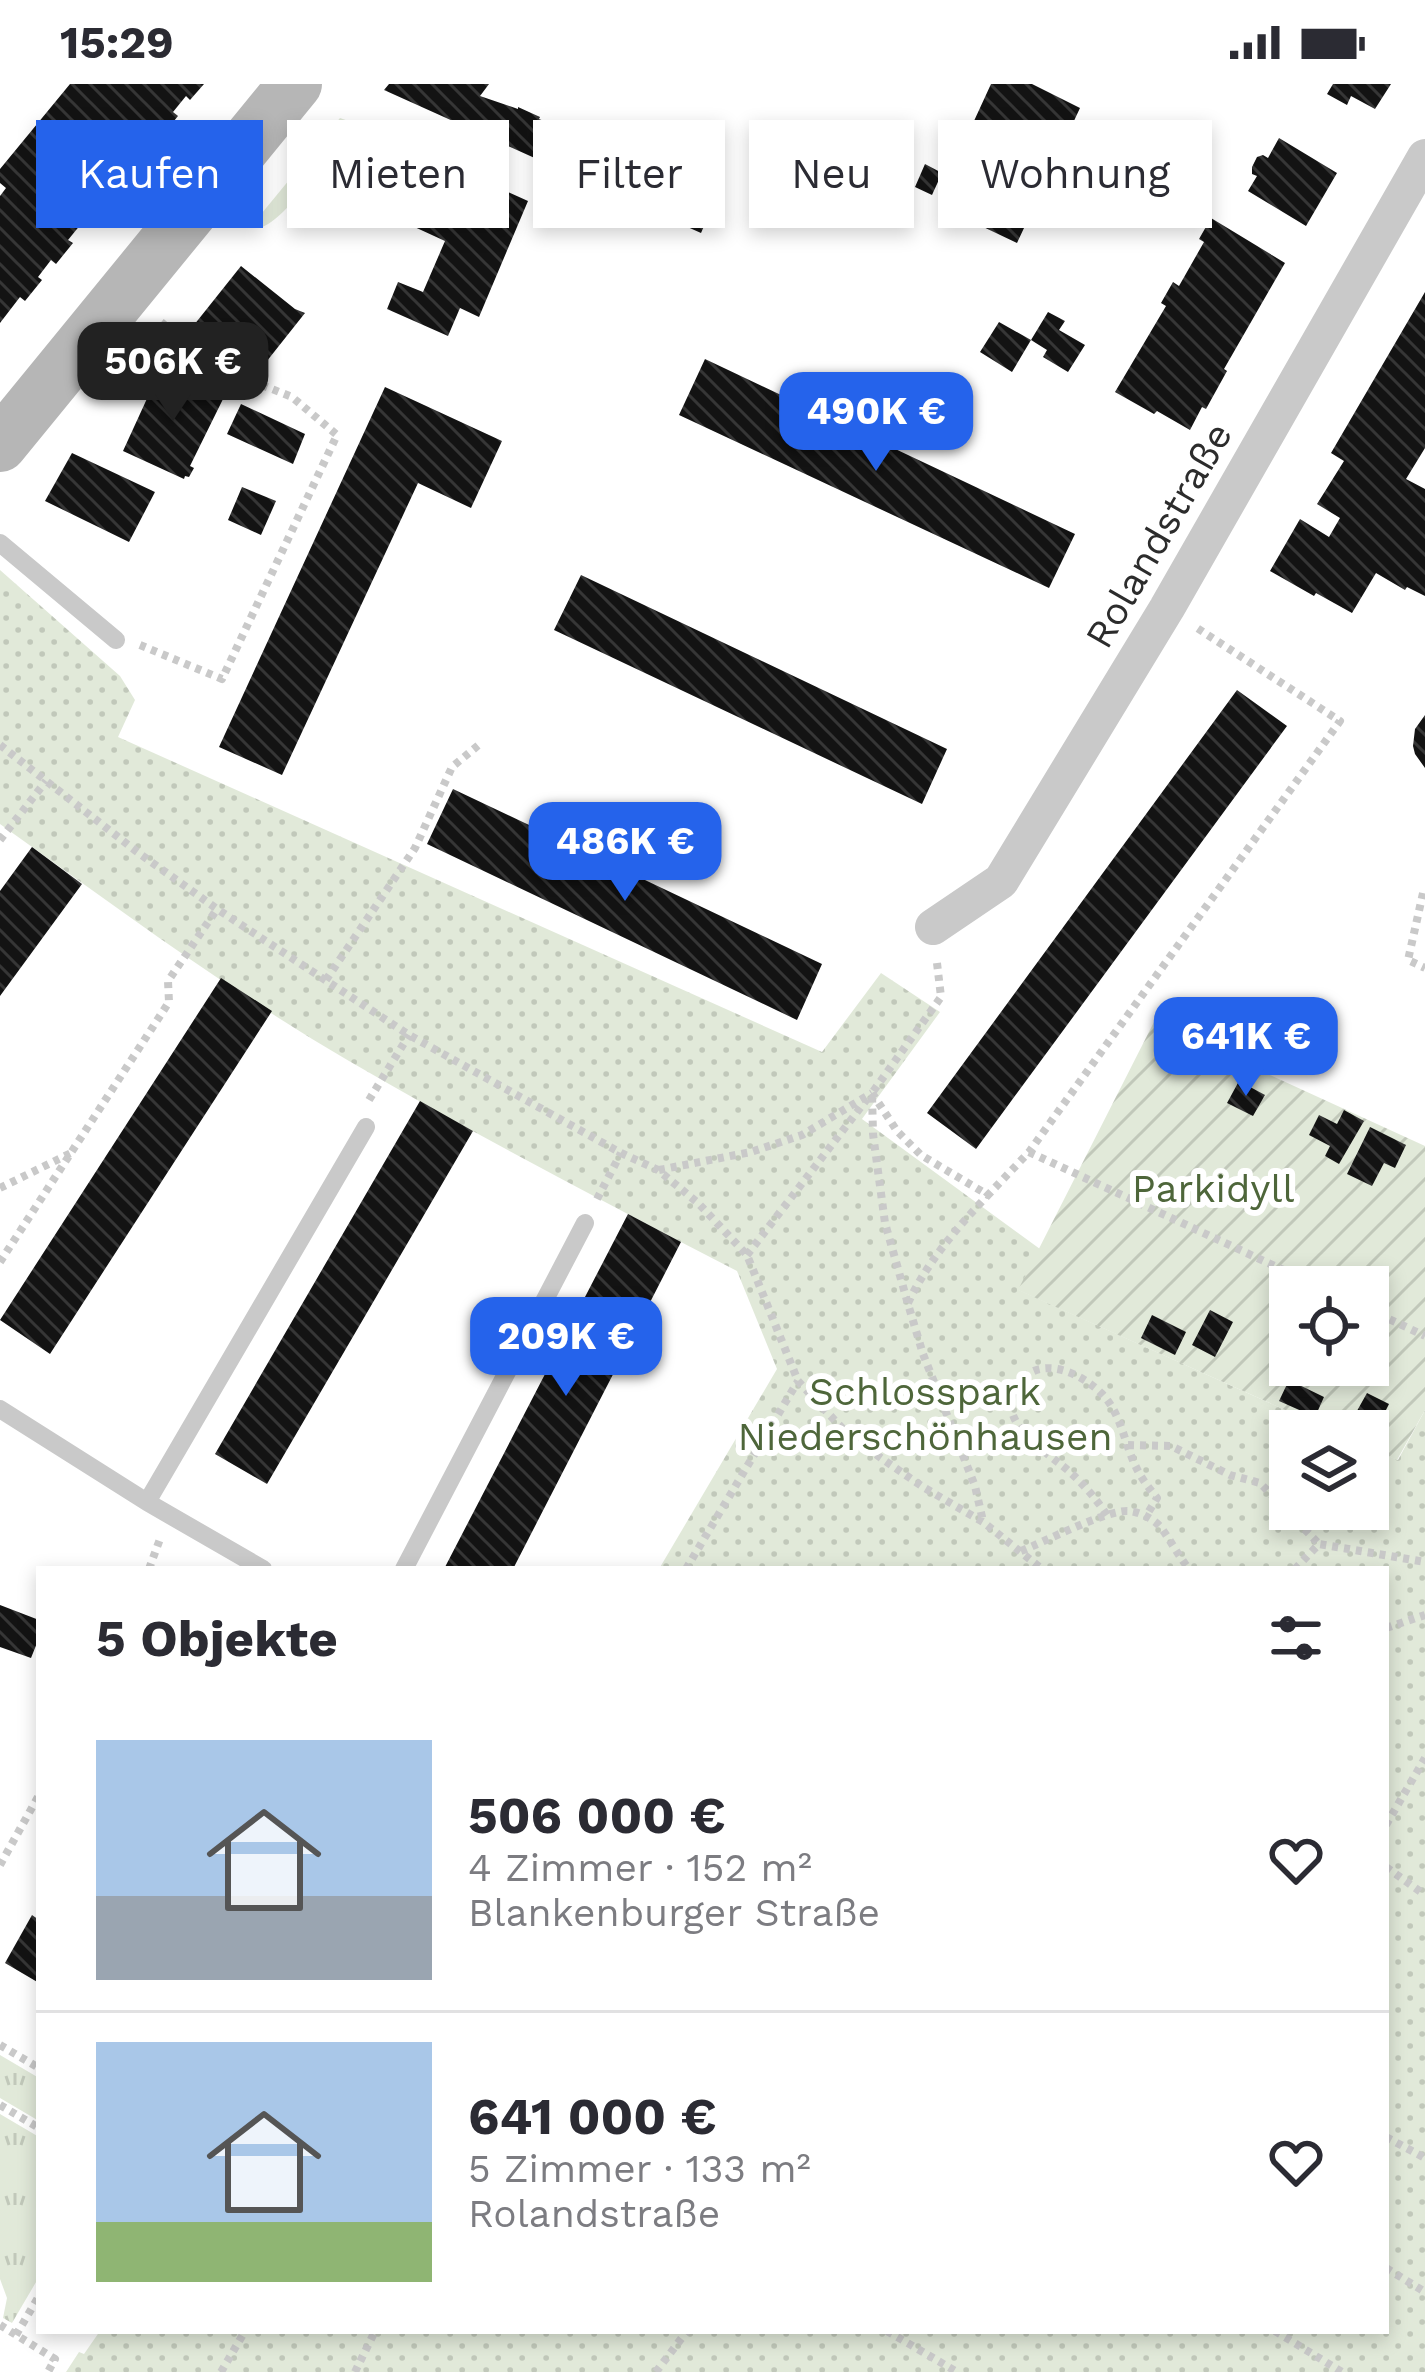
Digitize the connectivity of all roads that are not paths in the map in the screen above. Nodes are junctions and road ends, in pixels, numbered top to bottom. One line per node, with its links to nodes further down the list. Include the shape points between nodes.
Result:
1 (296, 84): 3 (main road)
2 (1425, 157): 6 (street, Rolandstraße, via 1001,881)
3 (0, 445)
4 (0, 544): 5 (lane)
5 (116, 640)
6 (933, 927)
7 (365, 1126): 10 (lane)
8 (585, 1223): 12 (lane)
9 (0, 1409): 10 (lane)
10 (147, 1502): 11 (lane)
11 (258, 1566)
12 (406, 1566)

